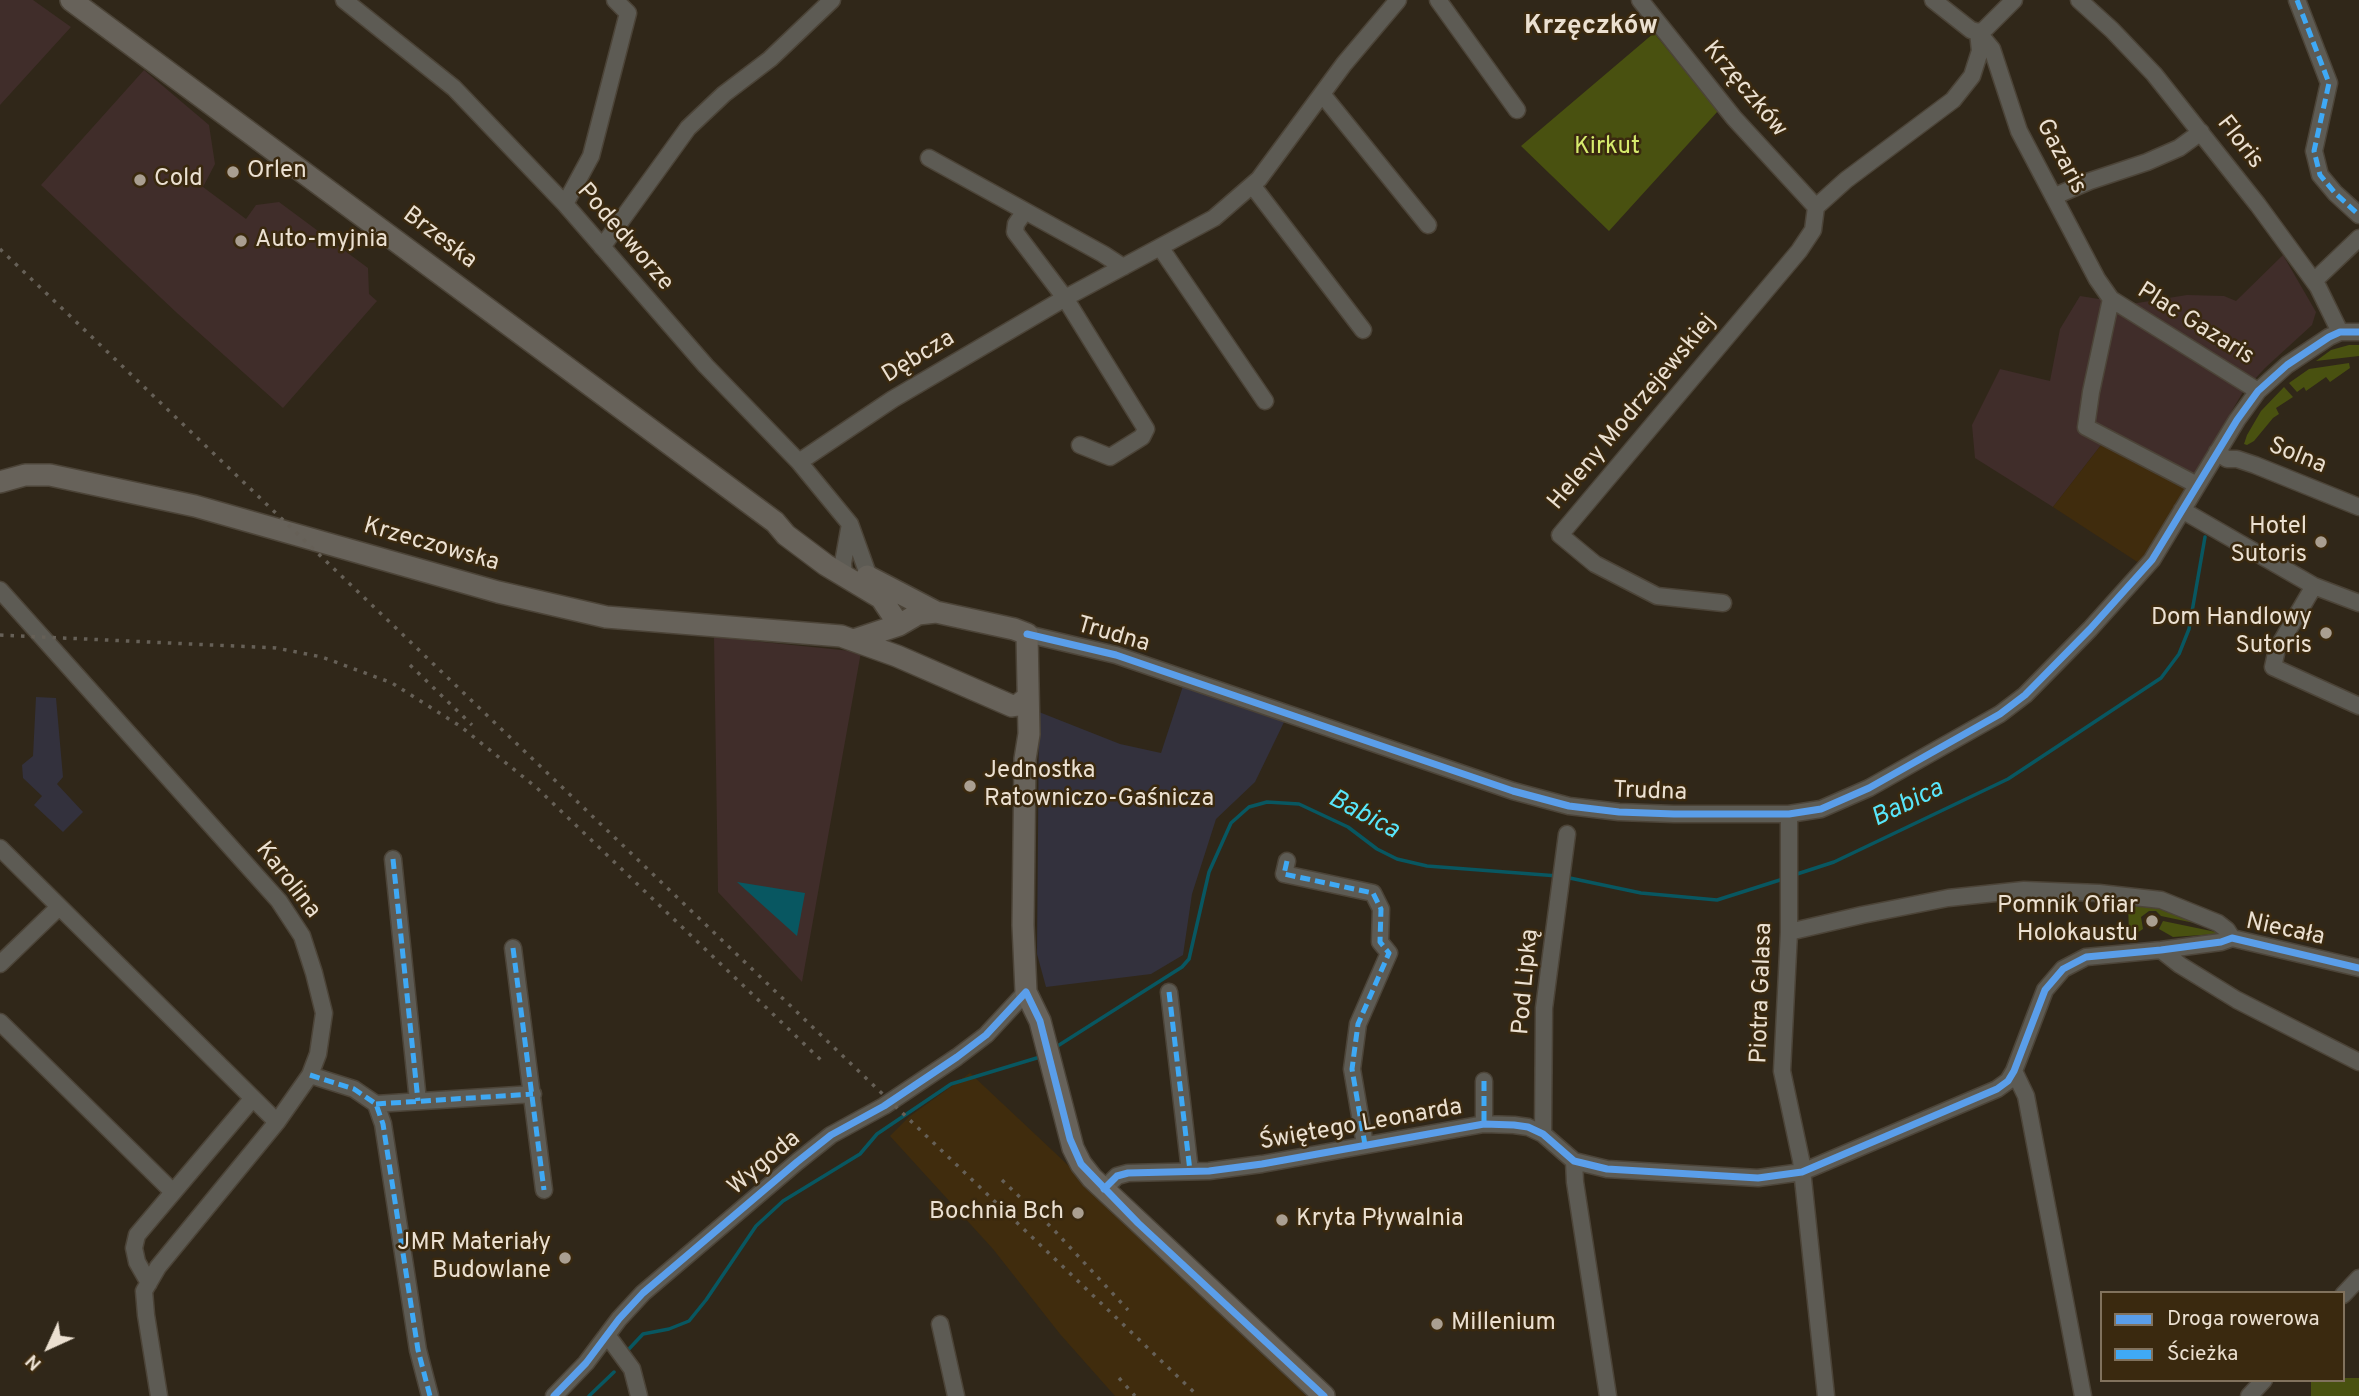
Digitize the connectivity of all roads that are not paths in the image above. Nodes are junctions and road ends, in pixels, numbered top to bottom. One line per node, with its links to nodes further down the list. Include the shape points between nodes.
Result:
1 (344, 0): 19 (street, Podedworze, via 454,88)
2 (615, 0): 19 (street, via 628,13 591,156)
3 (832, 0): 25 (street, via 688,128)
4 (1398, 0): 13 (street, Dębcza)
5 (1438, 0): 14 (street)
6 (1640, 0): 20 (street, Krzęczków, via 1734,118)
7 (1933, 0): 12 (street)
8 (2014, 0): 12 (street)
9 (2079, 0): 15 (street, Floris, via 2154,74)
10 (2297, 0): 22 (street, via 2329,83 2314,151 2320,175)
11 (81, 3): 44 (main road, Brzeska, via 775,522 786,535)
12 (1978, 32): 18 (street, Gazaris, via 1992,49 2019,131); 20 (street, via 1980,51 1972,76 1953,100)
13 (1322, 94): 17 (street, Dębcza); 23 (street)
14 (1517, 110)
15 (2201, 132): 18 (street, via 2147,162); 28 (street, Floris)
16 (929, 159): 21 (street)
17 (1252, 185): 26 (street, Dębcza, via 1214,218); 31 (street)
18 (2054, 196): 30 (street, Gazaris)
19 (565, 204): 25 (street, Podedworze)
20 (1816, 207): 48 (street, Heleny Modrzejewskiej, via 1813,230 1799,251 1560,535 1595,564 1657,596)
21 (1025, 211): 27 (street); 29 (street, via 1015,232)
22 (2359, 215)
23 (1428, 225)
24 (2359, 239): 28 (street)
25 (602, 247): 38 (street, Podedworze, via 706,366)
26 (1160, 247): 27 (street, Dębcza); 35 (street)
27 (1123, 267): 29 (street, Dębcza)
28 (2314, 281): 32 (street, Floris)
29 (1065, 298): 36 (street, via 1146,429 1142,437 1110,457); 38 (street, Dębcza, via 893,399)
30 (2112, 299): 34 (street, Plac Gazaris); 40 (street, Plac Gazaris, via 2086,427)
31 (1363, 330)
32 (2340, 331): 33 (street); 34 (street, Trudna, via 2287,365)
33 (2359, 332)
34 (2258, 391): 37 (street, Trudna)
35 (1265, 401)
36 (1080, 445)
37 (2217, 452): 40 (street, Trudna); 41 (street, Solna)
38 (799, 462): 43 (street, Podedworze)
39 (0, 482): 53 (main road, Krzeczowska, via 50,475 195,506 498,592 606,617)
40 (2196, 485): 42 (street, Trudna)
41 (2359, 507)
42 (2182, 510): 46 (street); 57 (street, Trudna, via 2135,581 2025,695 1992,719 1869,788 1821,809)
43 (850, 524): 44 (street); 45 (street, Podedworze)
44 (844, 570): 45 (main road, Brzeska); 51 (main road, Brzeska, via 881,598)
45 (869, 577): 50 (main road, Brzeska)
46 (2314, 586): 49 (street); 56 (street, via 2277,649 2273,667)
47 (0, 590): 74 (street, Karolina, via 279,901 302,936 324,1013)
48 (1723, 603)
49 (2359, 603)
50 (936, 612): 51 (main road, Krzeczowska, via 918,614); 52 (main road, Trudna)
51 (899, 625): 53 (main road, Krzeczowska); 54 (main road)
52 (1027, 634): 55 (main road); 57 (street, Trudna, via 1116,655 1569,806 1619,812)
53 (854, 640): 54 (main road, Krzeczowska)
54 (906, 660): 55 (main road, Krzeczowska)
55 (1020, 701): 69 (main road, via 1029,734 1023,925)
56 (2359, 706)
57 (1789, 814): 63 (street, Piotra Galasa)
58 (1567, 834): 82 (street, Pod Lipką, via 1544,1008)
59 (0, 848): 62 (street)
60 (393, 859): 78 (street)
61 (1287, 861): 83 (street, via 1284,874 1373,893 1381,909 1380,942 1389,953 1357,1024 1352,1069)
62 (59, 907): 67 (street); 77 (street)
63 (1789, 932): 64 (street, Niecała, via 1948,898 2062,890 2161,900 2218,923); 86 (street, Piotra Galasa, via 1782,1071)
64 (2232, 938): 66 (street, Niecała); 68 (street, Niecała)
65 (513, 948): 76 (street)
66 (2161, 950): 72 (street, via 2237,1000); 73 (street, Niecała, via 2094,955 2063,969 2040,998)
67 (0, 964)
68 (2359, 968)
69 (1026, 992): 87 (main road, via 1040,1021 1073,1148); 94 (street, Wygoda, via 957,1058 811,1150 643,1293)
70 (1170, 992): 85 (street)
71 (0, 1022): 89 (street)
72 (2359, 1062)
73 (2014, 1071): 86 (street, Świętego Leonarda, via 1997,1089); 96 (street, via 2026,1096)
74 (310, 1075): 79 (street, via 354,1088); 80 (street, Karolina)
75 (1484, 1081): 81 (street)
76 (533, 1094): 78 (street); 88 (street)
77 (253, 1098): 80 (street); 89 (street)
78 (418, 1101): 79 (street)
79 (376, 1104): 98 (street)
80 (277, 1122): 91 (street, Karolina)
81 (1484, 1124): 82 (street, Świętego Leonarda, via 1514,1125); 83 (street, Świętego Leonarda)
82 (1542, 1134): 84 (street, Świętego Leonarda)
83 (1365, 1145): 85 (street, Świętego Leonarda, via 1262,1164)
84 (1574, 1161): 86 (street, Świętego Leonarda, via 1607,1169 1758,1178); 103 (street)
85 (1190, 1171): 87 (street, Świętego Leonarda, via 1128,1173 1117,1176)
86 (1802, 1172): 104 (street, Piotra Galasa)
87 (1104, 1189): 102 (main road)
88 (544, 1190)
89 (172, 1191): 91 (street, via 137,1235 137,1262)
90 (2359, 1278): 92 (street)
91 (149, 1283): 97 (street, Karolina, via 144,1291 146,1315)
92 (2345, 1293)
93 (940, 1324): 101 (street)
94 (607, 1335): 99 (street, Wygoda); 100 (street, via 632,1369)
95 (2262, 1382): 105 (street)
96 (2081, 1395)
97 (159, 1396)
98 (430, 1396)
99 (554, 1396)
100 (639, 1396)
101 (956, 1396)
102 (1324, 1396)
103 (1608, 1396)
104 (1826, 1396)
105 (2249, 1396)

